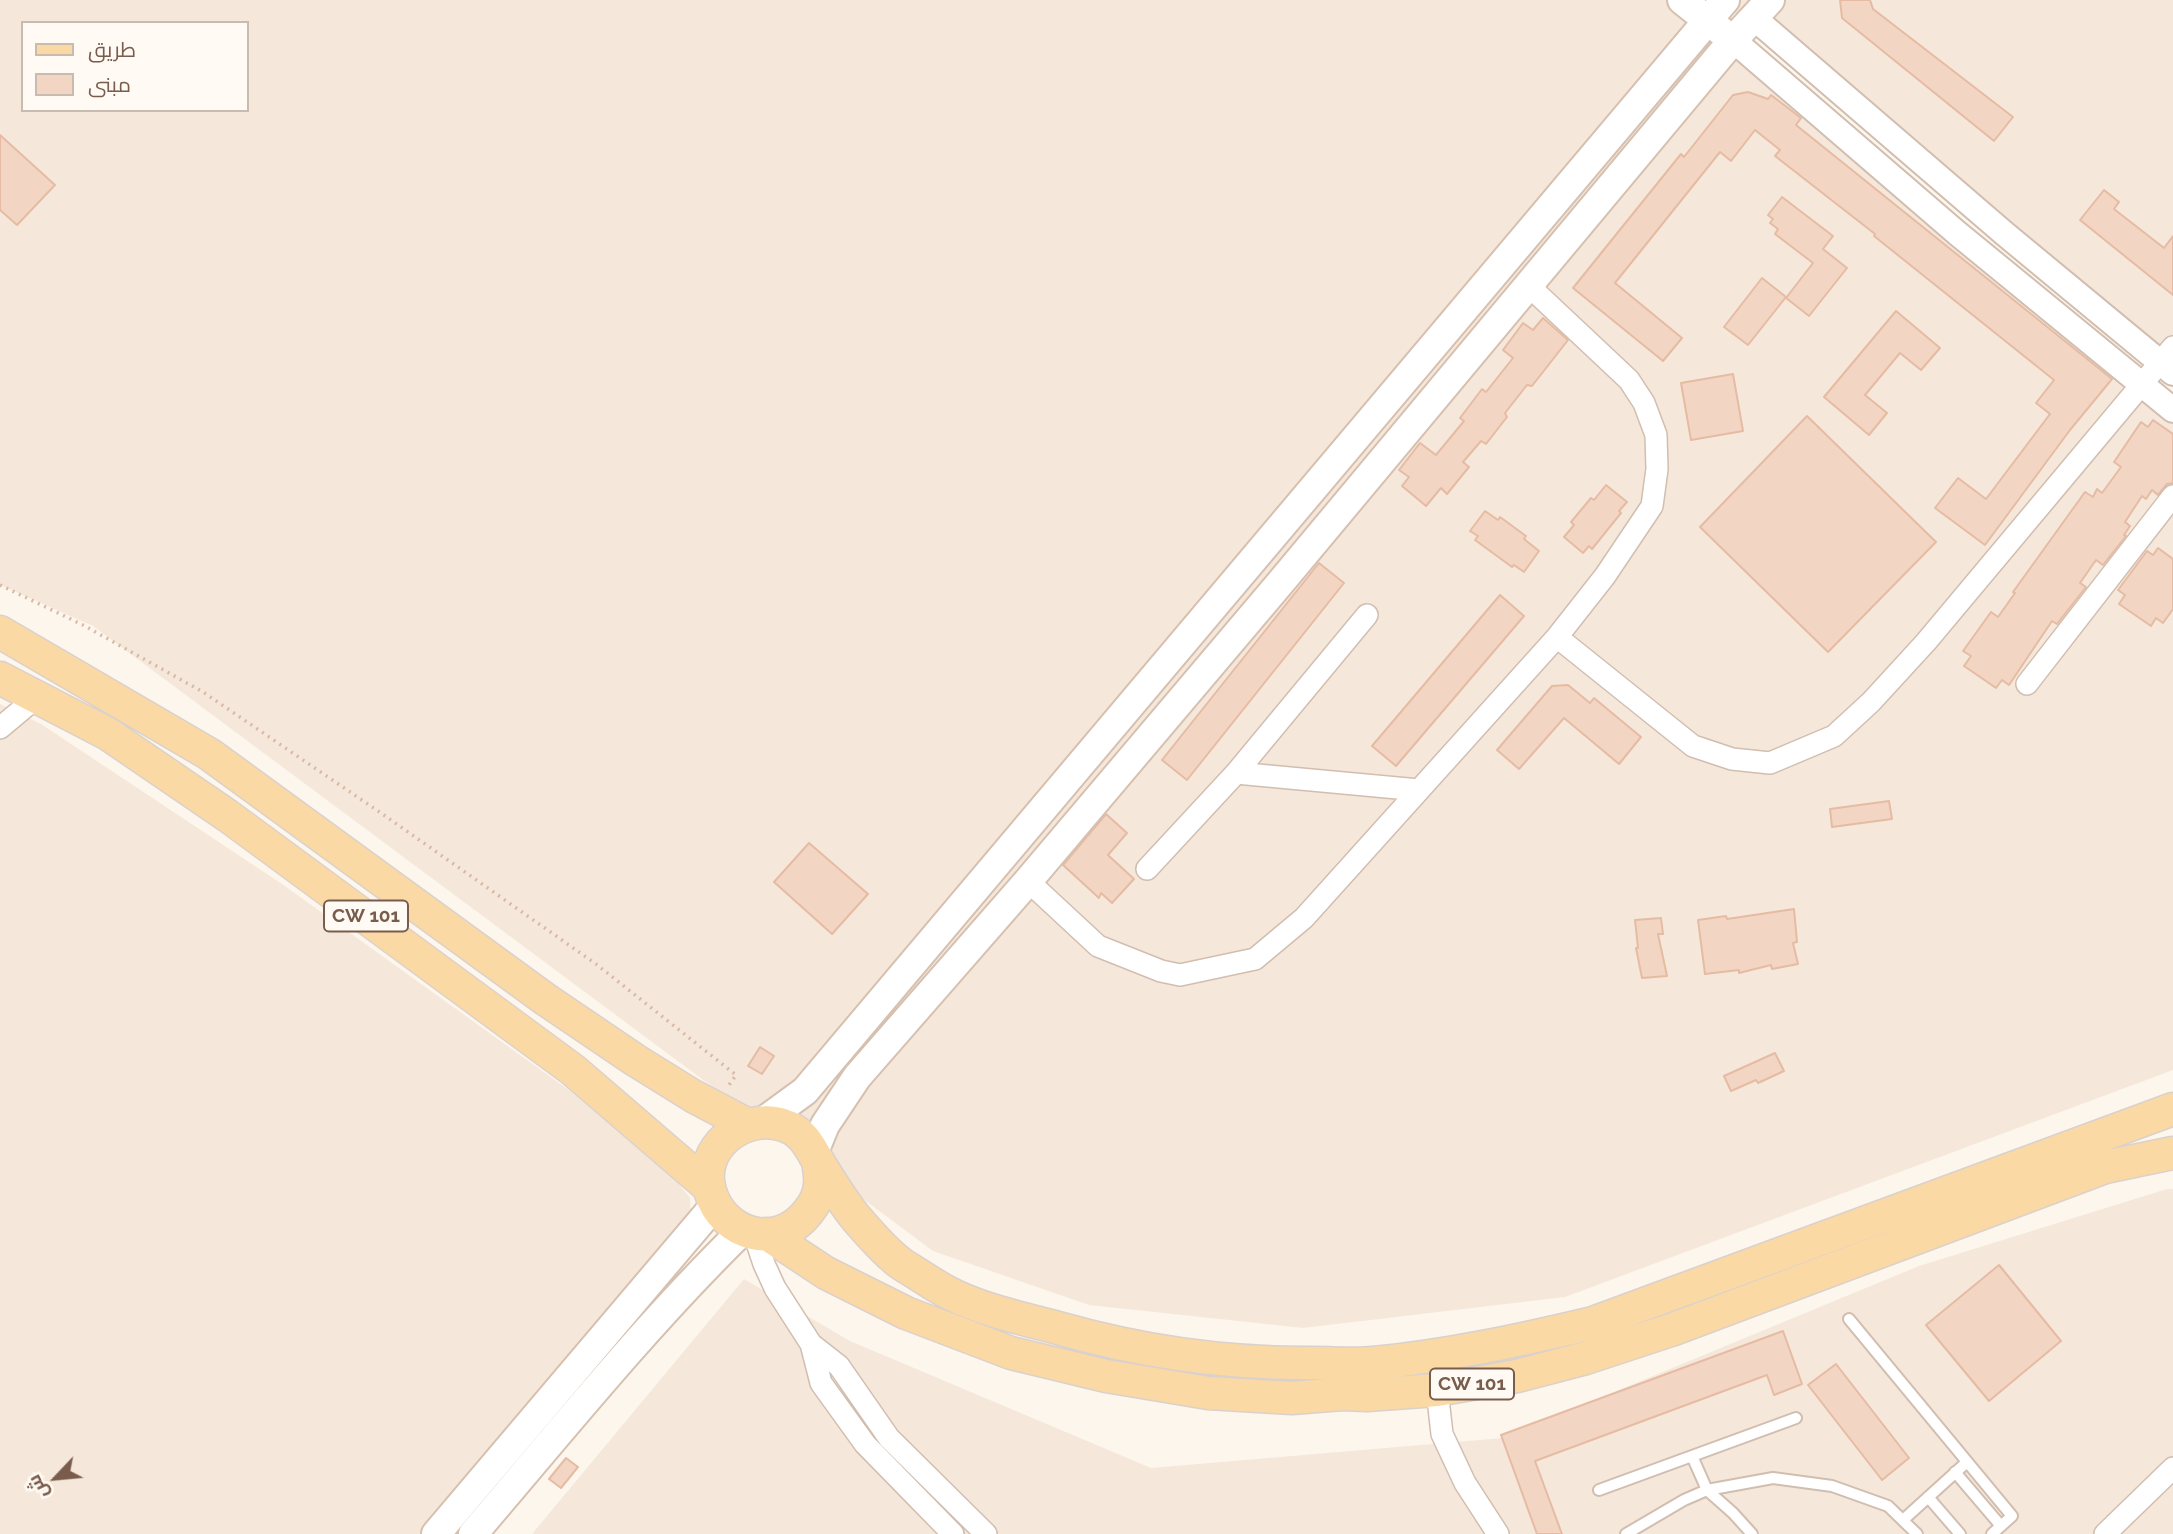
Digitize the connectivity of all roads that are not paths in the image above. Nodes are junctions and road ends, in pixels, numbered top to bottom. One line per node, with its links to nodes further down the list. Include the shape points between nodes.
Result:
1 (1682, 0): 2 (main road)
2 (1721, 7): 3 (main road); 4 (main road); 22 (main road, via 805,1091)
3 (1762, 9): 4 (main road); 6 (street, via 2006,234)
4 (1733, 40): 5 (main road); 7 (street)
5 (1529, 286): 12 (street, via 1629,380 1656,435 1652,506); 20 (main road)
6 (2169, 360): 7 (street)
7 (2142, 384): 8 (street); 12 (street, via 1926,642 1834,736 1770,763 1732,759 1693,746)
8 (2173, 410)
9 (2173, 496): 14 (street)
10 (1367, 615): 17 (street)
11 (0, 632): 22 (main road, CW 101, via 209,754 635,1060 713,1107)
12 (1557, 638): 18 (street)
13 (0, 678): 15 (main road, CW 101)
14 (2027, 684)
15 (37, 697): 16 (street); 25 (main road, CW 101, via 108,734 228,816 573,1070)
16 (0, 728)
17 (1236, 773): 18 (street); 19 (street)
18 (1419, 790): 20 (street, via 1304,918 1255,959 1181,975 1161,971 1098,946)
19 (1147, 869)
20 (1028, 881): 24 (main road, via 857,1077 825,1125)
21 (2173, 1109): 24 (main road, CW 101, via 1593,1323 1471,1349 1371,1363 1197,1357 1111,1343 955,1296 899,1262 856,1218)
22 (755, 1123): 24 (main road, via 794,1130); 25 (main road, via 728,1134 716,1149 709,1168)
23 (2173, 1153): 29 (main road, CW 101, via 2105,1167 1586,1358)
24 (816, 1156): 26 (main road, via 820,1185 802,1220 786,1230)
25 (712, 1196): 26 (main road, via 727,1220); 40 (main road)
26 (754, 1233): 28 (street, via 775,1288); 29 (main road, CW 101, via 906,1313 1011,1353 1107,1376 1208,1393 1292,1398); 41 (main road, via 701,1271)
27 (1849, 1319): 32 (lane)
28 (811, 1344): 42 (street, via 821,1383 865,1444); 43 (street, via 839,1366 889,1438)
29 (1437, 1391): 44 (street, via 1443,1434 1465,1483)
30 (1796, 1418): 31 (lane)
31 (1692, 1456): 35 (lane); 36 (lane)
32 (1967, 1462): 34 (lane); 39 (lane, via 2012,1516)
33 (2173, 1468): 49 (street)
34 (1955, 1472): 37 (lane); 39 (lane)
35 (1599, 1490)
36 (1707, 1490): 38 (lane, via 1773,1478 1832,1486 1888,1506); 45 (lane); 46 (lane)
37 (1928, 1497): 38 (lane); 48 (lane)
38 (1903, 1520): 47 (lane)
39 (1996, 1530)
40 (436, 1534)
41 (473, 1534)
42 (953, 1534)
43 (986, 1534)
44 (1498, 1534)
45 (1626, 1534)
46 (1752, 1534)
47 (1917, 1534)
48 (1960, 1534)
49 (2105, 1534)

